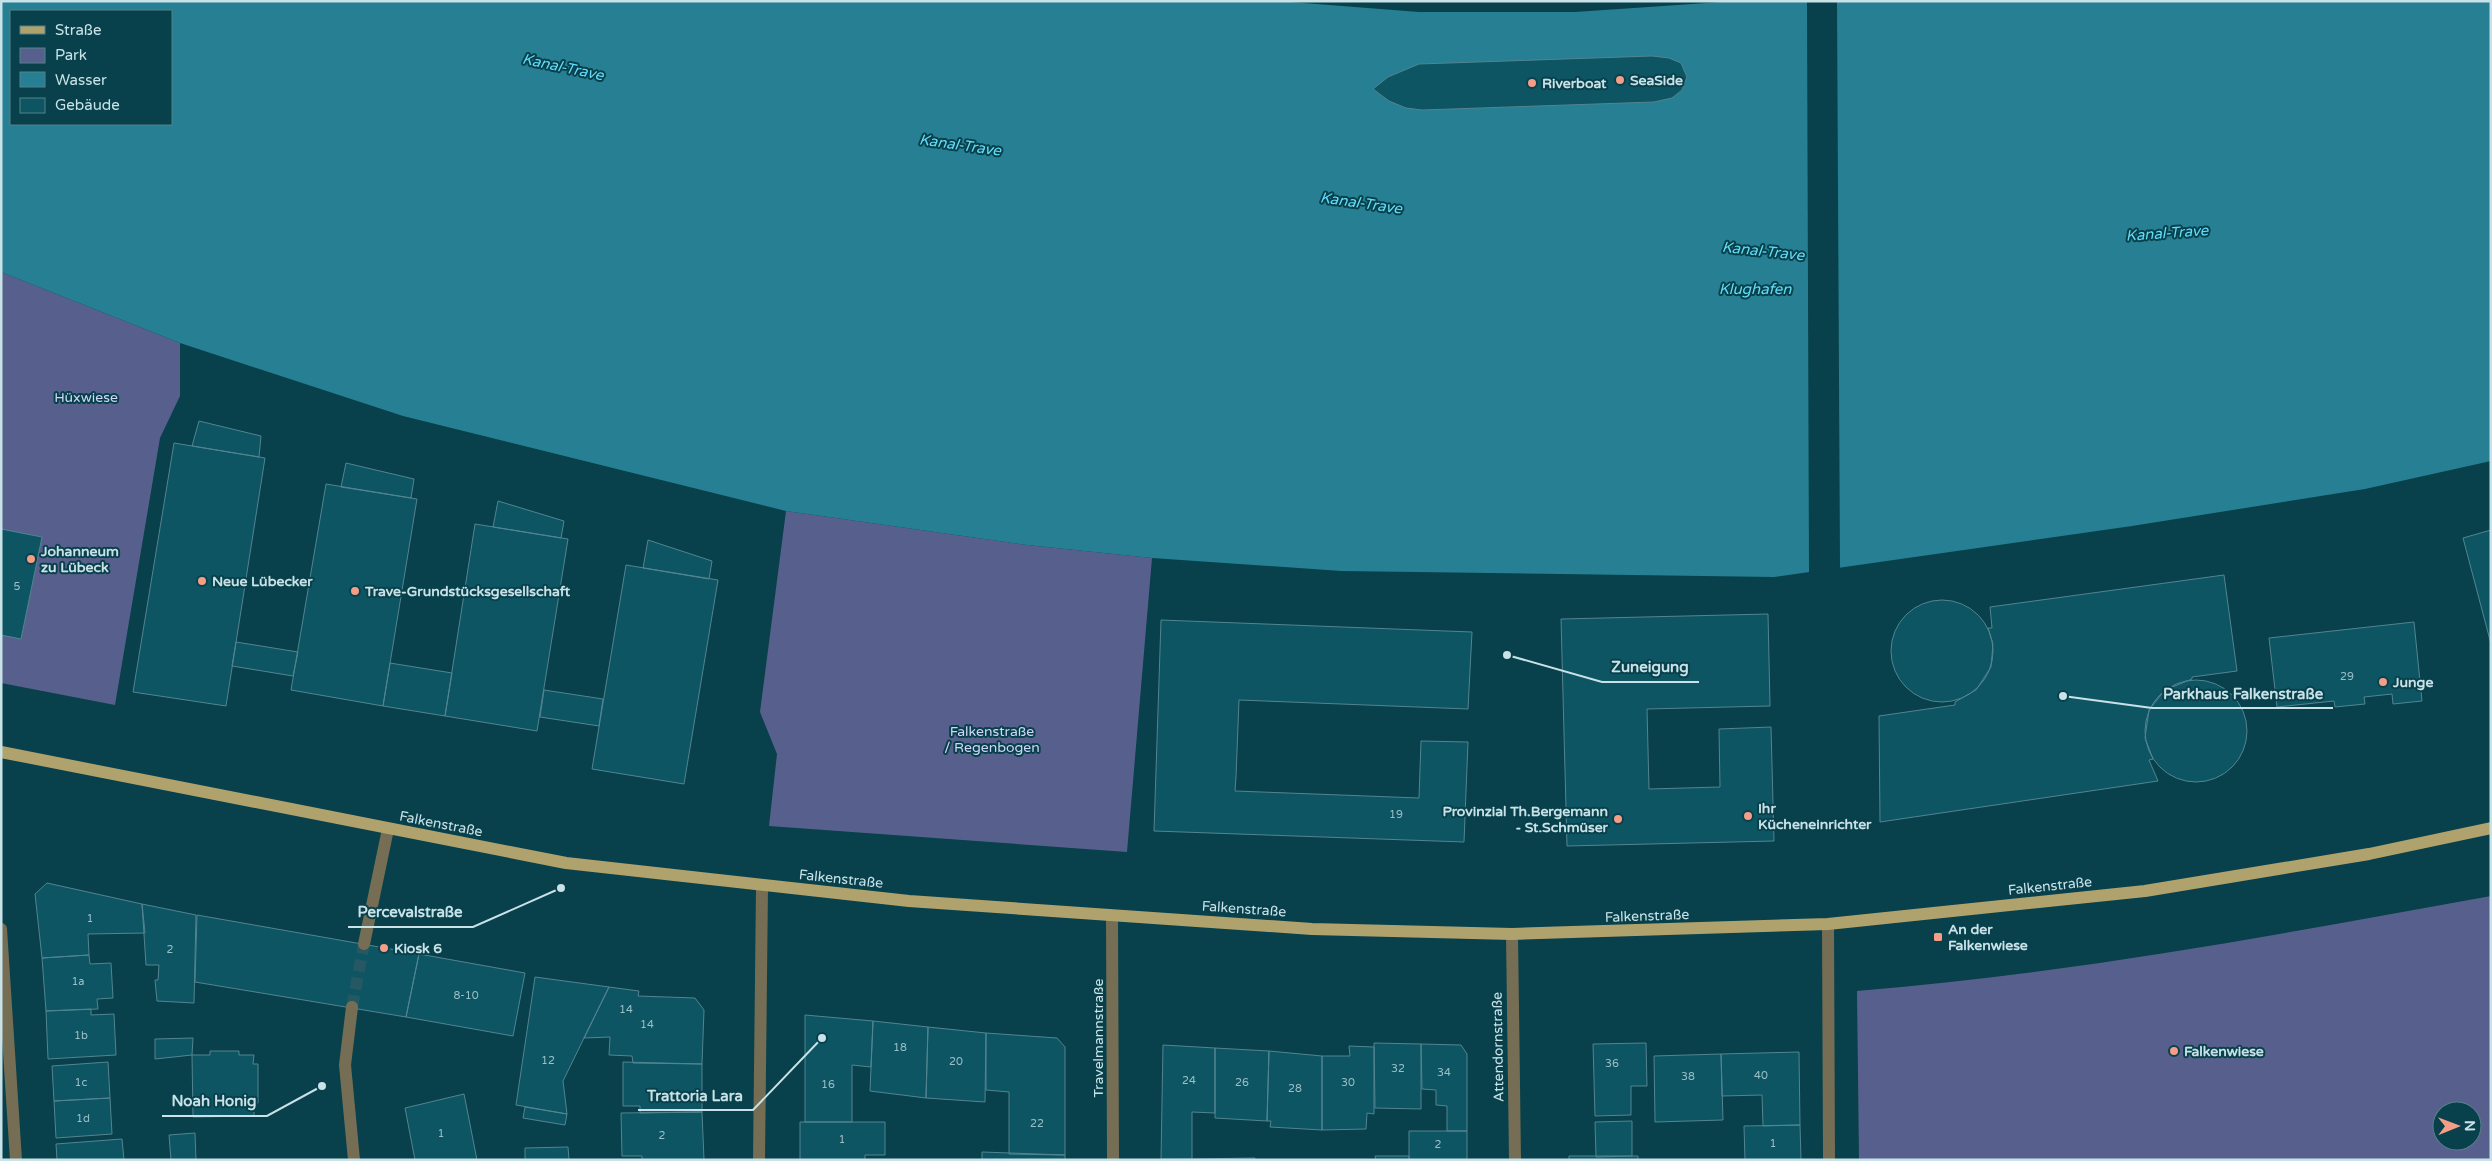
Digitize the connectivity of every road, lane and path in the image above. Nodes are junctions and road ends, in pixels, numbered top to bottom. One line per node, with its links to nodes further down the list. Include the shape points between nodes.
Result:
1 (1, 752): 3 (main road, Falkenstraße)
2 (2491, 828): 6 (main road, Falkenstraße, via 2369,854 2145,891)
3 (388, 829): 4 (main road, Falkenstraße, via 566,863); 9 (street)
4 (762, 886): 5 (main road, Falkenstraße); 13 (street)
5 (1112, 916): 8 (main road, Falkenstraße, via 1312,929); 14 (street, Travelmannstraße)
6 (1828, 924): 8 (main road, Falkenstraße); 16 (street)
7 (1, 930): 11 (street)
8 (1512, 934): 15 (street, Attendornstraße)
9 (364, 944)
10 (352, 1008): 12 (street, via 345,1065)
11 (16, 1160)
12 (354, 1160)
13 (759, 1160)
14 (1113, 1160)
15 (1515, 1160)
16 (1829, 1160)

